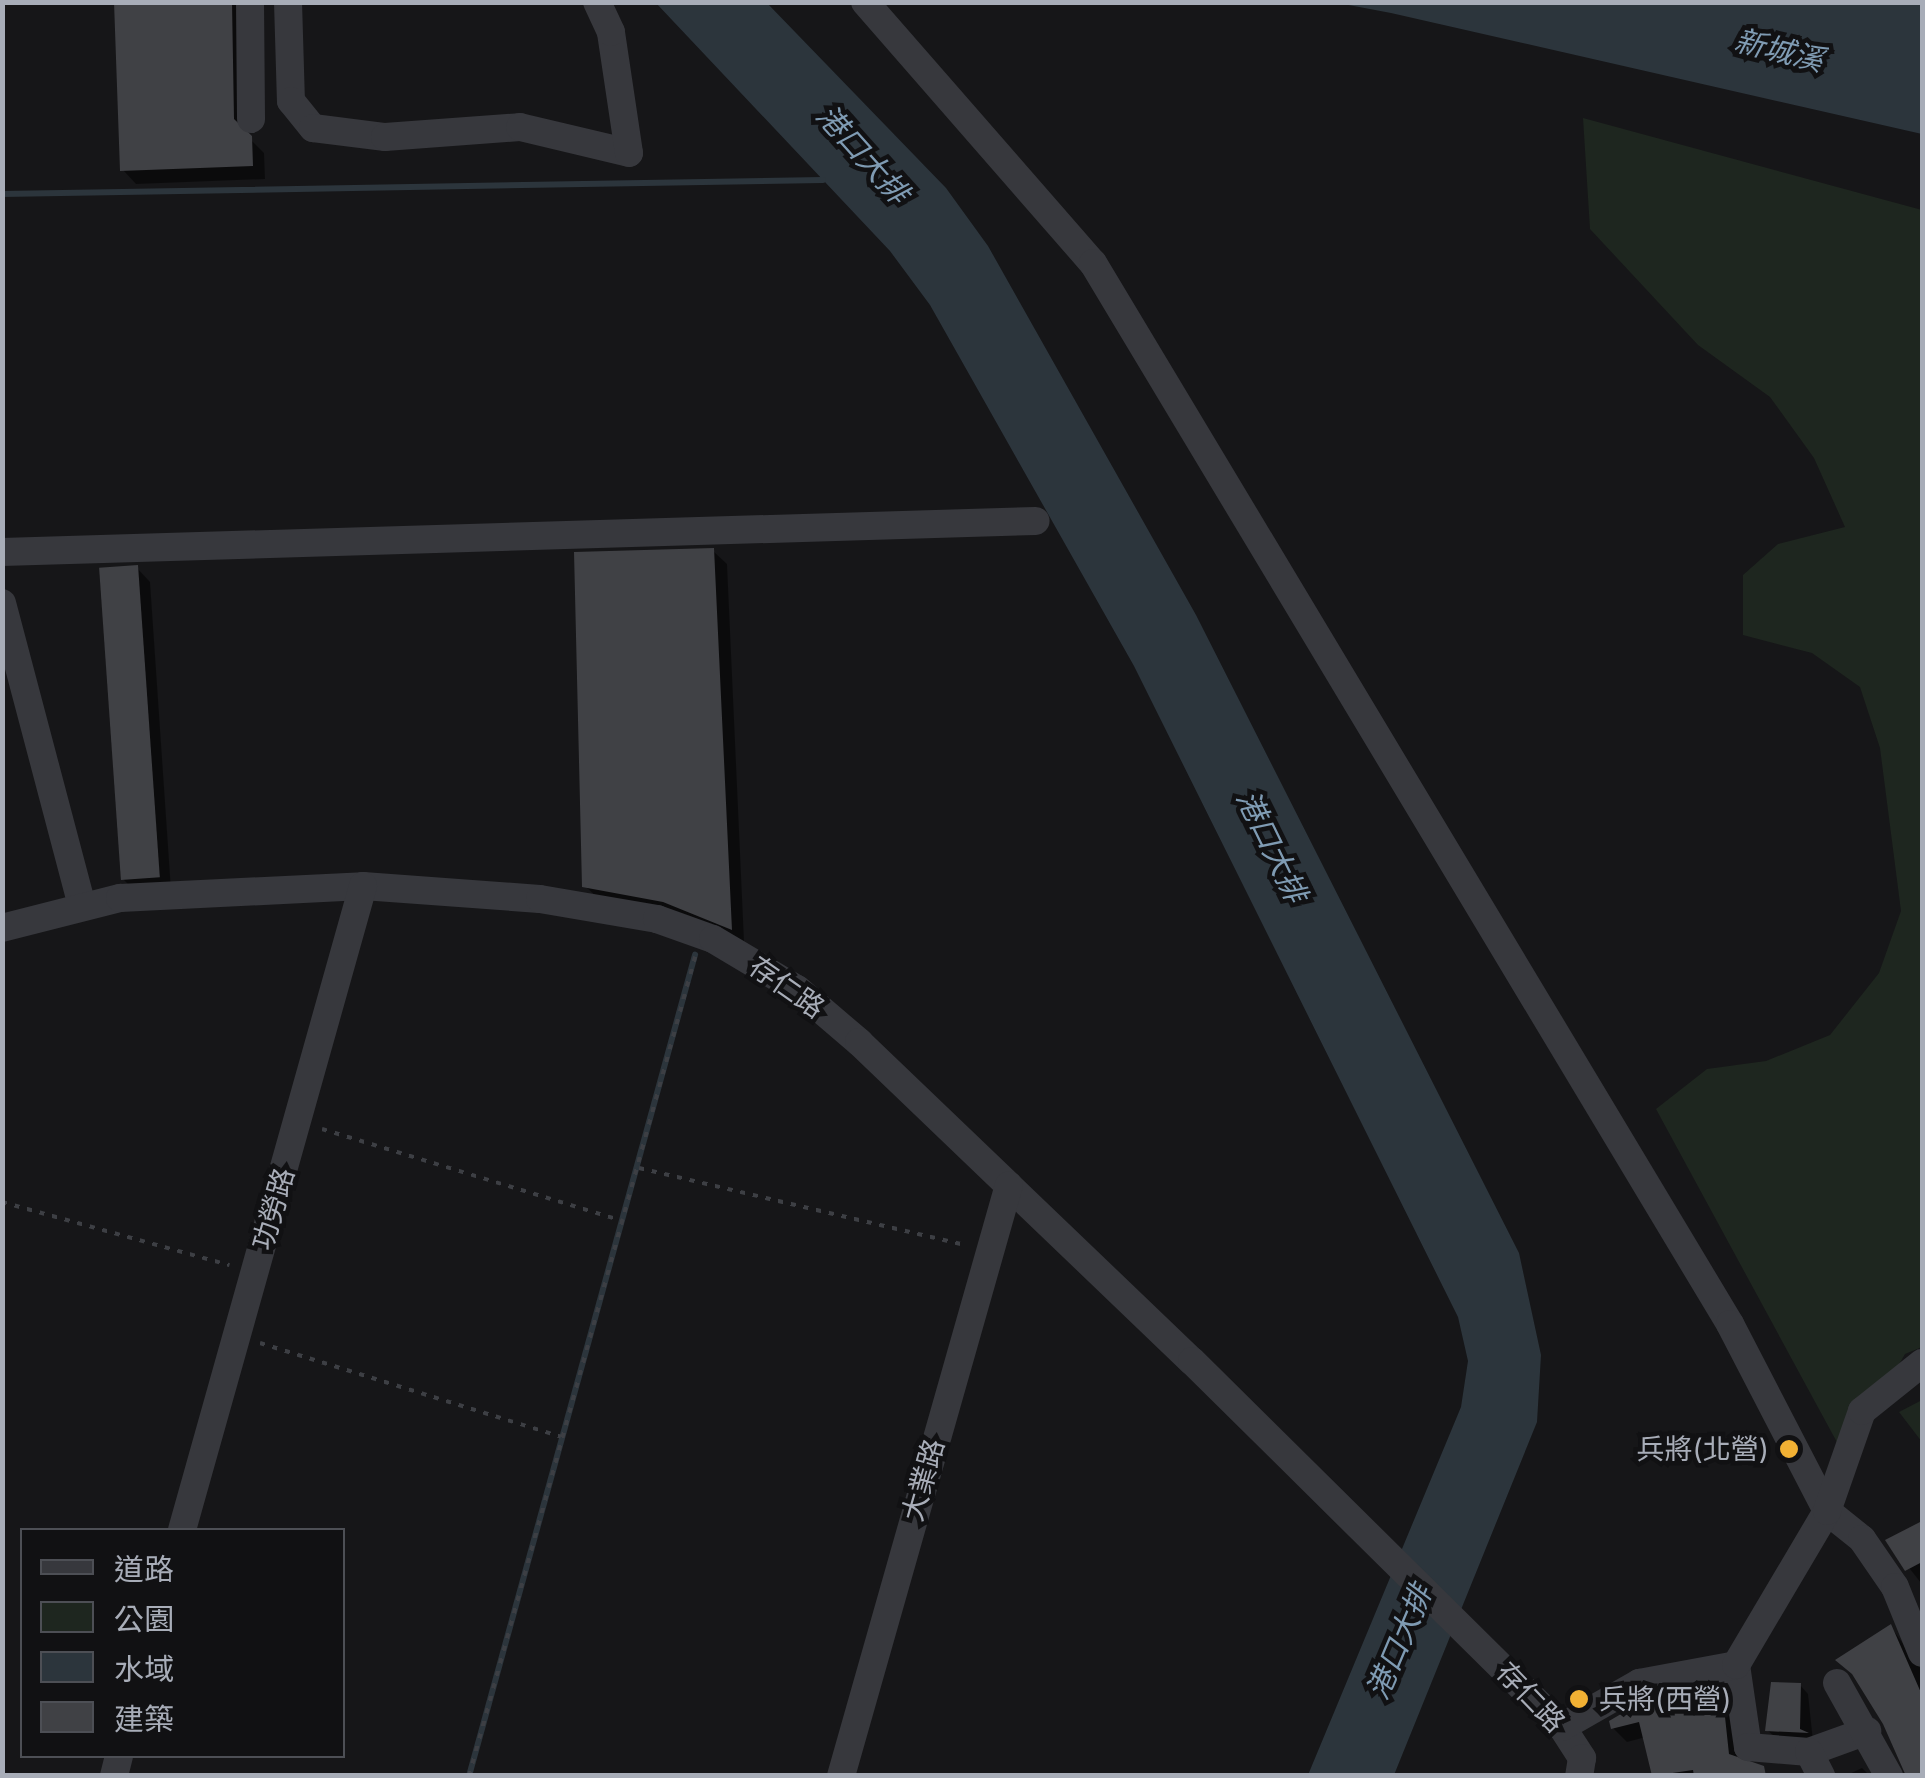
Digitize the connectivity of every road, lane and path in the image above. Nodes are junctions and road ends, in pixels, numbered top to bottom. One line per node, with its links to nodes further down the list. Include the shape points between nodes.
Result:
1 (250, 2): 5 (street)
2 (288, 2): 3 (street, via 291,101 313,128 385,137 520,128 629,153 611,32)
3 (598, 2)
4 (865, 2): 23 (street, via 1093,263 1730,1324)
5 (252, 119)
6 (1036, 521): 7 (street)
7 (2, 552)
8 (2, 603): 10 (street)
9 (363, 886): 10 (street, 存仁路); 13 (street, 功勞路); 15 (street, 存仁路, via 540,899 657,920 713,938 797,989)
10 (82, 904): 11 (street, 存仁路)
11 (2, 928)
12 (695, 957): 14 (path)
13 (298, 1122): 17 (path); 19 (street, 功勞路)
14 (639, 1168): 17 (path); 18 (path)
15 (1010, 1185): 18 (street, 大業路); 28 (street, 存仁路)
16 (2, 1202): 19 (path)
17 (623, 1221): 22 (path)
18 (987, 1250): 33 (street, 大業路)
19 (255, 1272): 20 (street, 功勞路)
20 (236, 1336): 22 (path); 24 (street, 功勞路)
21 (1922, 1363): 23 (street, via 1862,1411)
22 (564, 1438): 32 (path)
23 (1827, 1511): 25 (street, via 1862,1538 1894,1588); 26 (street)
24 (183, 1528)
25 (1922, 1654)
26 (1736, 1665): 28 (street, via 1639,1683); 30 (street, via 1748,1747)
27 (1837, 1683): 29 (street)
28 (1562, 1727): 31 (street, 存仁路)
29 (1867, 1731): 30 (street); 34 (street)
30 (1815, 1764)
31 (1585, 1770)
32 (469, 1776)
33 (841, 1776)
34 (1889, 1776)

